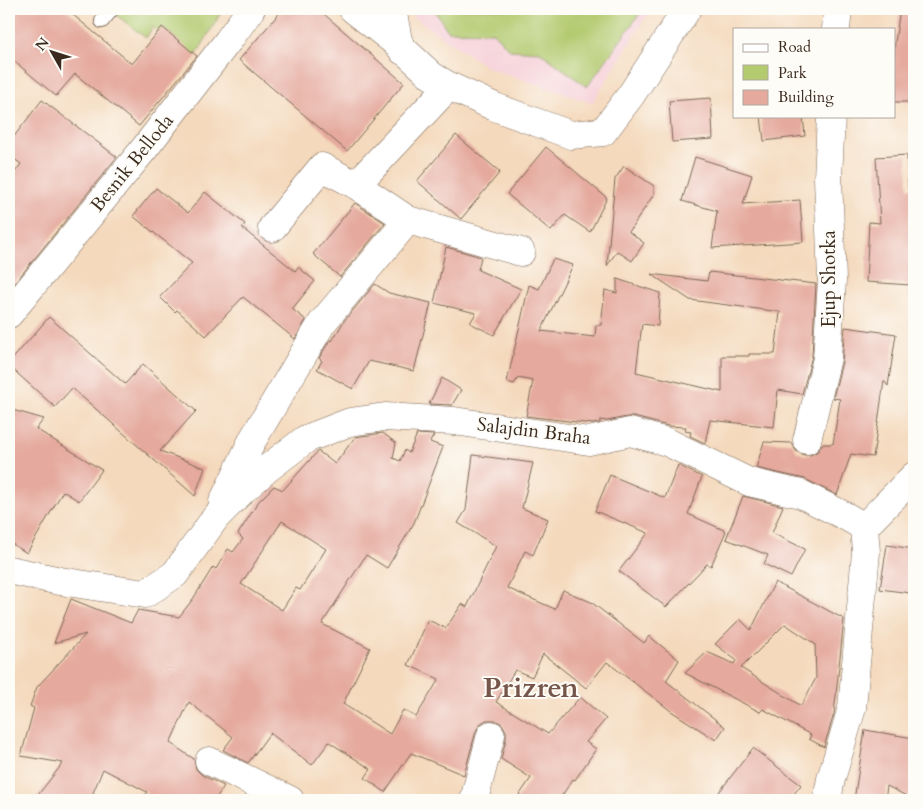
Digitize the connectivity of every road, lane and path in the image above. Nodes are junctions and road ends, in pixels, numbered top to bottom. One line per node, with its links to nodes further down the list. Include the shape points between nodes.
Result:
1 (112, 9): 7 (lane)
2 (251, 9): 16 (street, Besnik Belloda, via 144,148)
3 (392, 9): 9 (street, via 398,40)
4 (687, 9): 10 (street, via 603,132 571,135)
5 (838, 9): 8 (street)
6 (359, 13): 9 (street)
7 (102, 21)
8 (836, 28)
9 (404, 51): 10 (street, via 432,76)
10 (449, 86): 12 (street)
11 (830, 118): 17 (street, Ejup Shotka, via 828,178 832,280 827,358)
12 (356, 185): 13 (street); 14 (street, via 322,167)
13 (408, 220): 15 (street); 19 (street, Salajdin Braha, via 322,323 253,439)
14 (272, 228)
15 (522, 252)
16 (9, 314)
17 (808, 440)
18 (914, 476): 20 (street)
19 (216, 517): 20 (street, Salajdin Braha, via 268,468 306,439 350,422 385,417 454,422 589,441 630,432 667,442 749,482 801,494); 21 (street, Salajdin Braha, via 175,574 145,594)
20 (864, 527): 26 (street, via 866,552 852,708)
21 (9, 570)
22 (490, 735): 25 (street)
23 (209, 761): 24 (street)
24 (290, 800)
25 (474, 800)
26 (827, 800)

